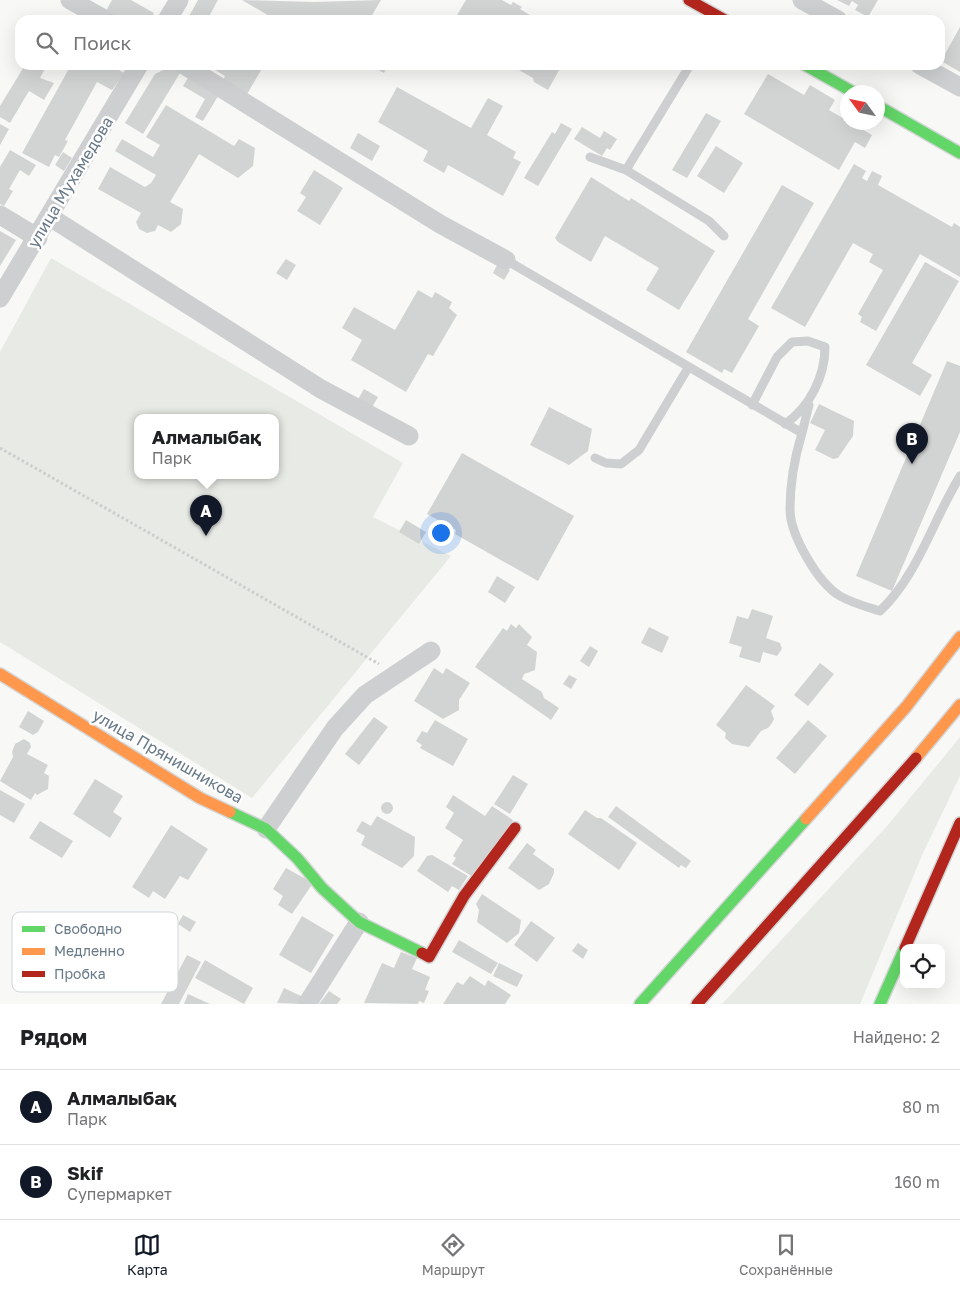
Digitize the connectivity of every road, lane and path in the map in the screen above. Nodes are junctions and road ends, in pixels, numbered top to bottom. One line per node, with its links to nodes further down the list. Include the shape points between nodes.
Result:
1 (70, 0): 5 (street)
2 (179, 0): 6 (street)
3 (689, 0): 7 (main road)
4 (802, 0): 8 (street)
5 (97, 15)
6 (170, 15)
7 (714, 15)
8 (829, 15)
9 (136, 70): 21 (street, улица Мухамедова)
10 (192, 70): 24 (street, via 440,224)
11 (687, 70): 19 (lane)
12 (814, 70): 14 (main road)
13 (929, 70): 15 (street)
14 (841, 85)
15 (960, 87)
16 (885, 110): 17 (main road)
17 (960, 152)
18 (590, 157): 19 (lane)
19 (626, 170): 22 (lane, via 709,221)
20 (0, 215): 23 (street)
21 (50, 217): 23 (street, улица Мухамедова); 31 (street, via 321,389)
22 (724, 236)
23 (38, 238): 25 (street, улица Мухамедова)
24 (506, 260): 26 (lane)
25 (0, 298)
26 (688, 368): 28 (lane); 33 (lane, via 639,450 621,464)
27 (812, 394): 28 (lane, via 825,363 825,347 808,340 792,342 777,357); 29 (lane, via 799,414); 30 (lane)
28 (752, 405): 29 (lane)
29 (786, 424): 30 (lane)
30 (802, 433): 34 (lane, via 790,510 796,534 817,574 839,596 880,611 895,596 916,561 942,505)
31 (409, 436)
32 (0, 448): 38 (path)
33 (595, 458)
34 (960, 476)
35 (960, 637): 46 (main road, via 906,707)
36 (432, 651): 38 (street)
37 (0, 674): 42 (main road, улица Прянишникова, via 200,798)
38 (396, 674): 42 (street, via 365,695 335,728)
39 (960, 705): 50 (main road, via 937,735)
40 (960, 823): 44 (main road)
41 (515, 828): 43 (main road, улица Прянишникова, via 464,896 429,957)
42 (266, 829): 43 (main road, улица Прянишникова)
43 (359, 922): 47 (street)
44 (906, 944)
45 (900, 958): 51 (main road)
46 (652, 990): 48 (main road); 49 (main road)
47 (307, 1004)
48 (640, 1004)
49 (645, 1004)
50 (696, 1004)
51 (880, 1004)

